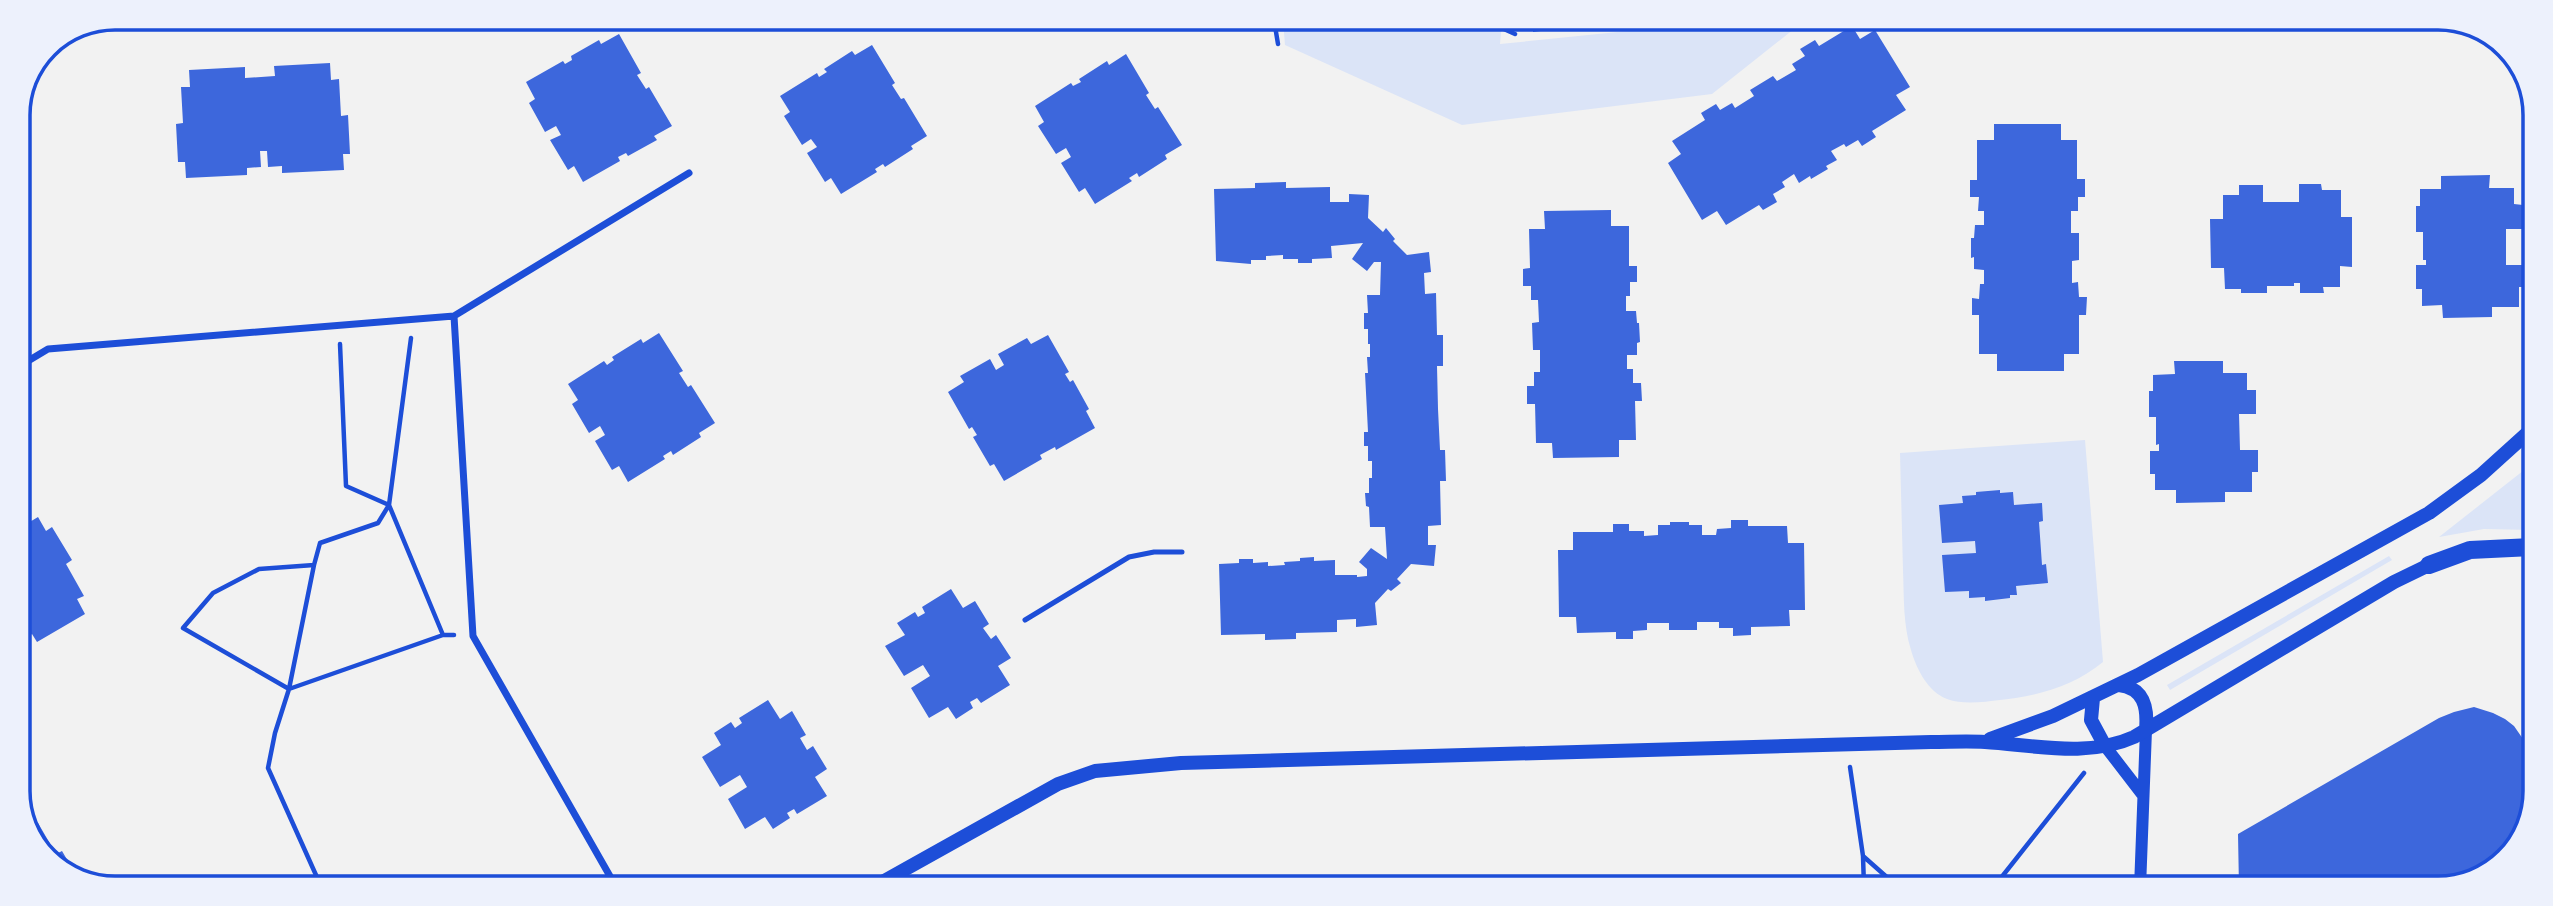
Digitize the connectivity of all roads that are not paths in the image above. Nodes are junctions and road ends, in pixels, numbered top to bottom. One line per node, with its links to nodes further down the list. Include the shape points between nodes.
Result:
1 (689, 173): 2 (street)
2 (454, 316): 3 (street, via 48,349); 15 (street, via 472,636)
3 (30, 360)
4 (2523, 437): 9 (main road, via 2429,513)
5 (2523, 547): 7 (main road, via 2470,550)
6 (1182, 552): 8 (lane, via 1129,557)
7 (2429, 565): 11 (main road)
8 (1025, 620)
9 (2119, 685): 10 (main road); 11 (main road, via 2134,688 2143,698)
10 (2093, 698): 12 (main road); 13 (main road, via 2091,720)
11 (2146, 730): 13 (main road); 14 (street)
12 (1984, 742): 13 (main road); 16 (main road, via 1181,763 1095,771 1058,784)
13 (2105, 746): 14 (street)
14 (2142, 794): 17 (street)
15 (610, 876)
16 (893, 876)
17 (2140, 876)

